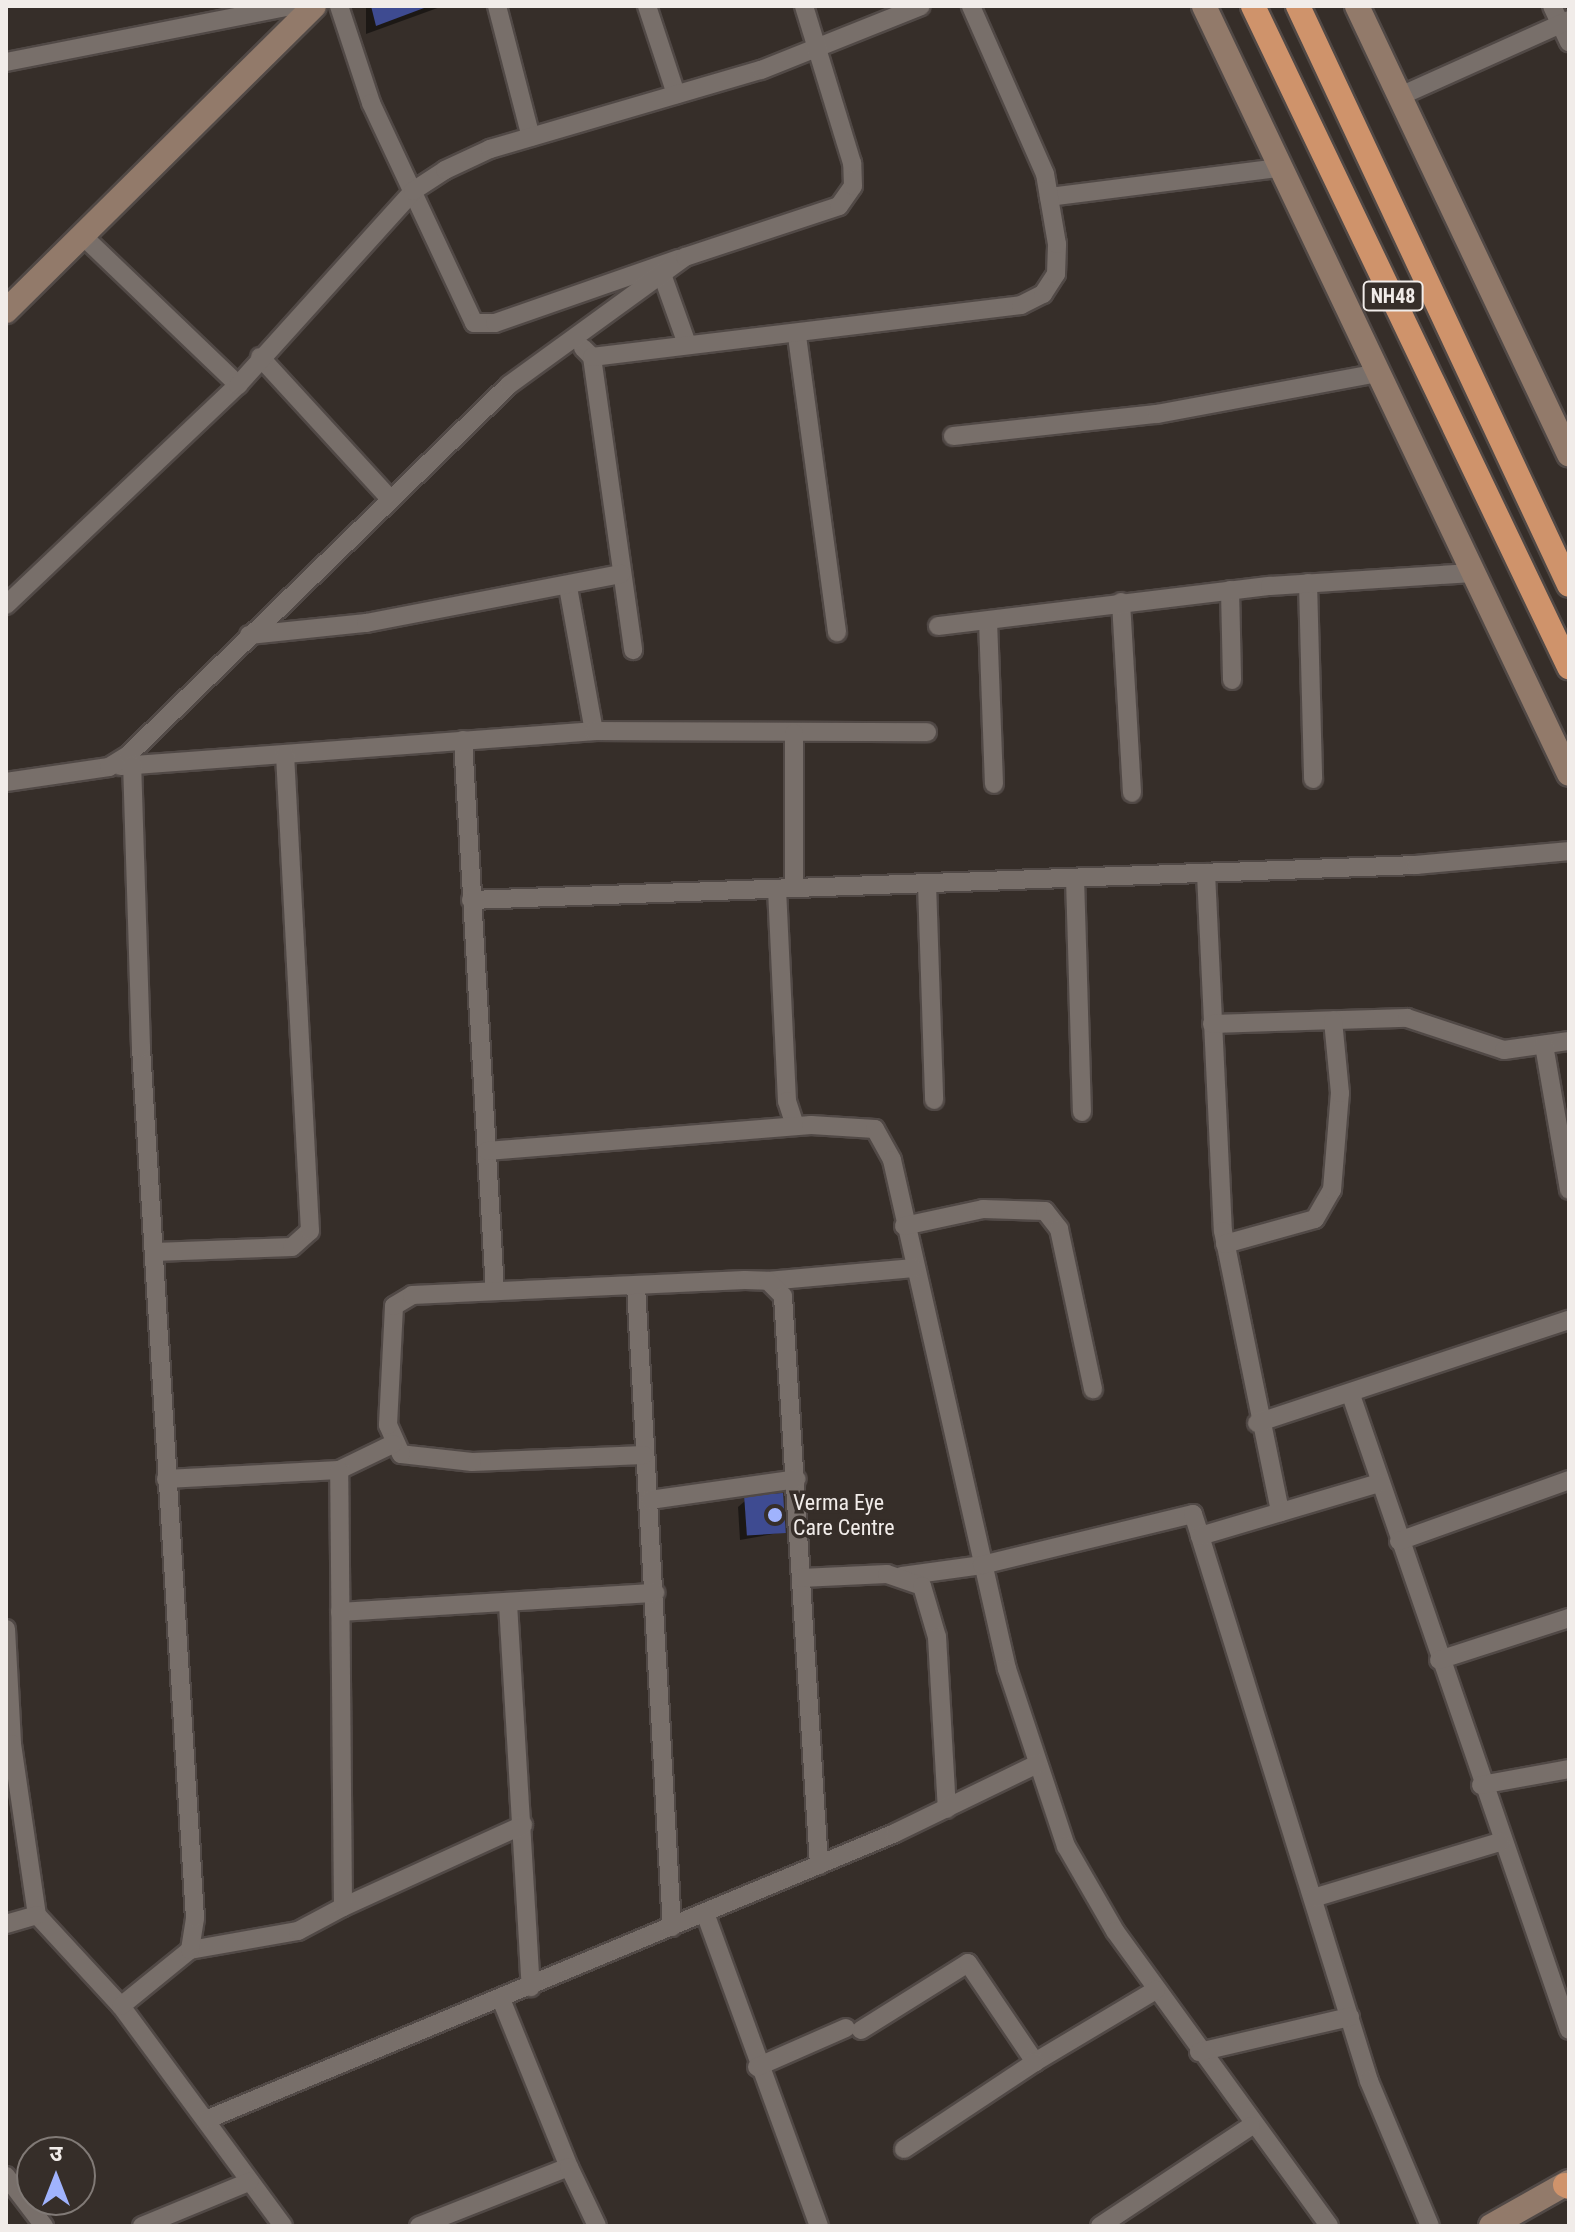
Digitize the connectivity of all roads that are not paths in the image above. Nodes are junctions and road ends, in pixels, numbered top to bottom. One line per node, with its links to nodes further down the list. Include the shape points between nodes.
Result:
1 (292, 6): 16 (street)
2 (314, 6): 23 (street)
3 (339, 6): 21 (street, via 371,103)
4 (497, 6): 19 (street)
5 (647, 6): 17 (street)
6 (804, 6): 15 (street)
7 (921, 6): 15 (street)
8 (971, 6): 22 (street)
9 (1204, 6): 20 (street)
10 (1253, 6): 50 (highway, NH48)
11 (1298, 6): 40 (highway, NH48)
12 (1357, 6): 18 (street)
13 (1560, 16): 14 (street); 18 (street)
14 (1569, 42)
15 (817, 49): 17 (street); 24 (street, via 853,186 839,206 797,224)
16 (6, 62)
17 (676, 94): 19 (street)
18 (1398, 97): 35 (street)
19 (531, 137): 21 (street, via 468,160)
20 (1278, 168): 22 (street); 32 (street)
21 (413, 191): 24 (street, via 474,323 495,323); 30 (street)
22 (1049, 197): 27 (street, via 1056,274 1043,294 1021,305)
23 (86, 239): 26 (street); 33 (street)
24 (685, 257): 25 (street)
25 (663, 277): 28 (street); 29 (street)
26 (6, 311)
27 (797, 336): 29 (street); 47 (street)
28 (572, 338): 31 (street); 36 (street, via 509,385)
29 (687, 344): 31 (street)
30 (260, 357): 33 (street); 36 (street)
31 (592, 357): 38 (street)
32 (1373, 374): 34 (street, via 1157,414); 37 (street)
33 (238, 385): 43 (street)
34 (953, 436)
35 (1569, 454)
36 (390, 499): 48 (street)
37 (1473, 573): 39 (street); 59 (street)
38 (621, 574): 41 (street); 49 (street)
39 (1308, 583): 42 (street); 60 (street)
40 (1569, 585)
41 (568, 587): 48 (street, via 366,623); 52 (street)
42 (1230, 590): 44 (street); 51 (street)
43 (10, 594)
44 (1121, 602): 45 (street); 63 (street)
45 (988, 621): 46 (street); 62 (street)
46 (938, 626)
47 (837, 632)
48 (249, 635): 58 (street)
49 (633, 650)
50 (1569, 667)
51 (1232, 680)
52 (594, 731): 54 (street); 55 (street)
53 (927, 732): 54 (street)
54 (794, 733): 68 (street)
55 (463, 740): 56 (street); 69 (street)
56 (285, 755): 57 (street); 81 (street, via 310,1231 292,1247)
57 (132, 765): 58 (street); 81 (street)
58 (109, 767): 61 (street)
59 (1569, 774)
60 (1313, 779)
61 (6, 782)
62 (994, 784)
63 (1132, 793)
64 (1569, 851): 65 (street)
65 (1206, 873): 66 (street); 71 (street)
66 (1075, 878): 67 (street); 75 (street)
67 (927, 884): 68 (street); 74 (street)
68 (786, 889): 69 (street); 76 (street, via 786,1088)
69 (471, 900): 77 (street)
70 (1333, 1020): 71 (street); 73 (street, via 1407,1018 1504,1050); 80 (street, via 1340,1093 1332,1190 1315,1219)
71 (1212, 1024): 80 (street)
72 (1569, 1041): 73 (street)
73 (1544, 1045): 78 (street)
74 (934, 1100)
75 (1082, 1112)
76 (795, 1126): 77 (street); 79 (street, via 875,1129 892,1160)
77 (487, 1151): 85 (street)
78 (1569, 1190)
79 (904, 1226): 82 (street); 87 (street, via 983,1209 1045,1211 1065,1254)
80 (1225, 1244): 89 (street)
81 (154, 1252): 93 (street)
82 (913, 1268): 83 (street); 101 (street)
83 (768, 1281): 84 (street); 94 (street, via 783,1296)
84 (636, 1286): 85 (street); 91 (street)
85 (495, 1291): 90 (street, via 412,1295 394,1306 388,1324)
86 (1569, 1320): 88 (street)
87 (1093, 1389)
88 (1351, 1395): 89 (street); 96 (street)
89 (1257, 1423): 98 (street)
90 (393, 1444): 91 (street, via 401,1454 472,1462); 92 (street)
91 (644, 1455): 97 (street)
92 (339, 1470): 93 (street); 106 (street)
93 (166, 1479): 124 (street, via 195,1918)
94 (797, 1479): 97 (street); 103 (street)
95 (1569, 1480): 100 (street)
96 (1379, 1483): 98 (street); 100 (street)
97 (650, 1500): 104 (street)
98 (1280, 1512): 99 (street)
99 (1200, 1536): 101 (street, via 1193,1514); 118 (street)
100 (1399, 1541): 109 (street)
101 (982, 1565): 102 (street); 110 (street)
102 (902, 1576): 103 (street); 113 (street, via 922,1586 932,1612)
103 (801, 1578): 117 (street)
104 (655, 1593): 105 (street); 123 (street)
105 (508, 1604): 106 (street); 115 (street)
106 (340, 1612): 119 (street)
107 (1569, 1618): 109 (street)
108 (6, 1629): 114 (street)
109 (1439, 1660): 112 (street)
110 (1037, 1764): 113 (street); 126 (street, via 1066,1846)
111 (1569, 1769): 112 (street)
112 (1481, 1785): 116 (street)
113 (947, 1809): 117 (street)
114 (14, 1817): 121 (street)
115 (523, 1825): 119 (street); 125 (street)
116 (1500, 1842): 118 (street); 130 (street)
117 (819, 1865): 120 (street)
118 (1313, 1898): 129 (street)
119 (343, 1907): 124 (street, via 298,1931)
120 (705, 1913): 123 (street); 133 (street)
121 (37, 1915): 122 (street); 128 (street)
122 (6, 1924)
123 (672, 1927): 125 (street)
124 (190, 1950): 128 (street)
125 (531, 1987): 127 (street)
126 (1156, 1990): 131 (street); 132 (street)
127 (501, 1999): 134 (street); 137 (street)
128 (121, 2006): 134 (street)
129 (1350, 2017): 131 (street); 149 (street)
130 (1569, 2030)
131 (1199, 2052): 135 (street)
132 (1035, 2062): 133 (street, via 968,1963 853,2029); 136 (street)
133 (757, 2067): 146 (street)
134 (208, 2119): 139 (street)
135 (1251, 2126): 147 (street); 148 (street)
136 (904, 2149)
137 (569, 2167): 144 (street); 145 (street)
138 (6, 2176): 141 (street)
139 (249, 2182): 142 (street); 143 (street)
140 (1568, 2185): 150 (street)
141 (44, 2226)
142 (142, 2226)
143 (283, 2226)
144 (419, 2226)
145 (597, 2226)
146 (819, 2226)
147 (1100, 2226)
148 (1329, 2226)
149 (1430, 2226)
150 (1491, 2226)

